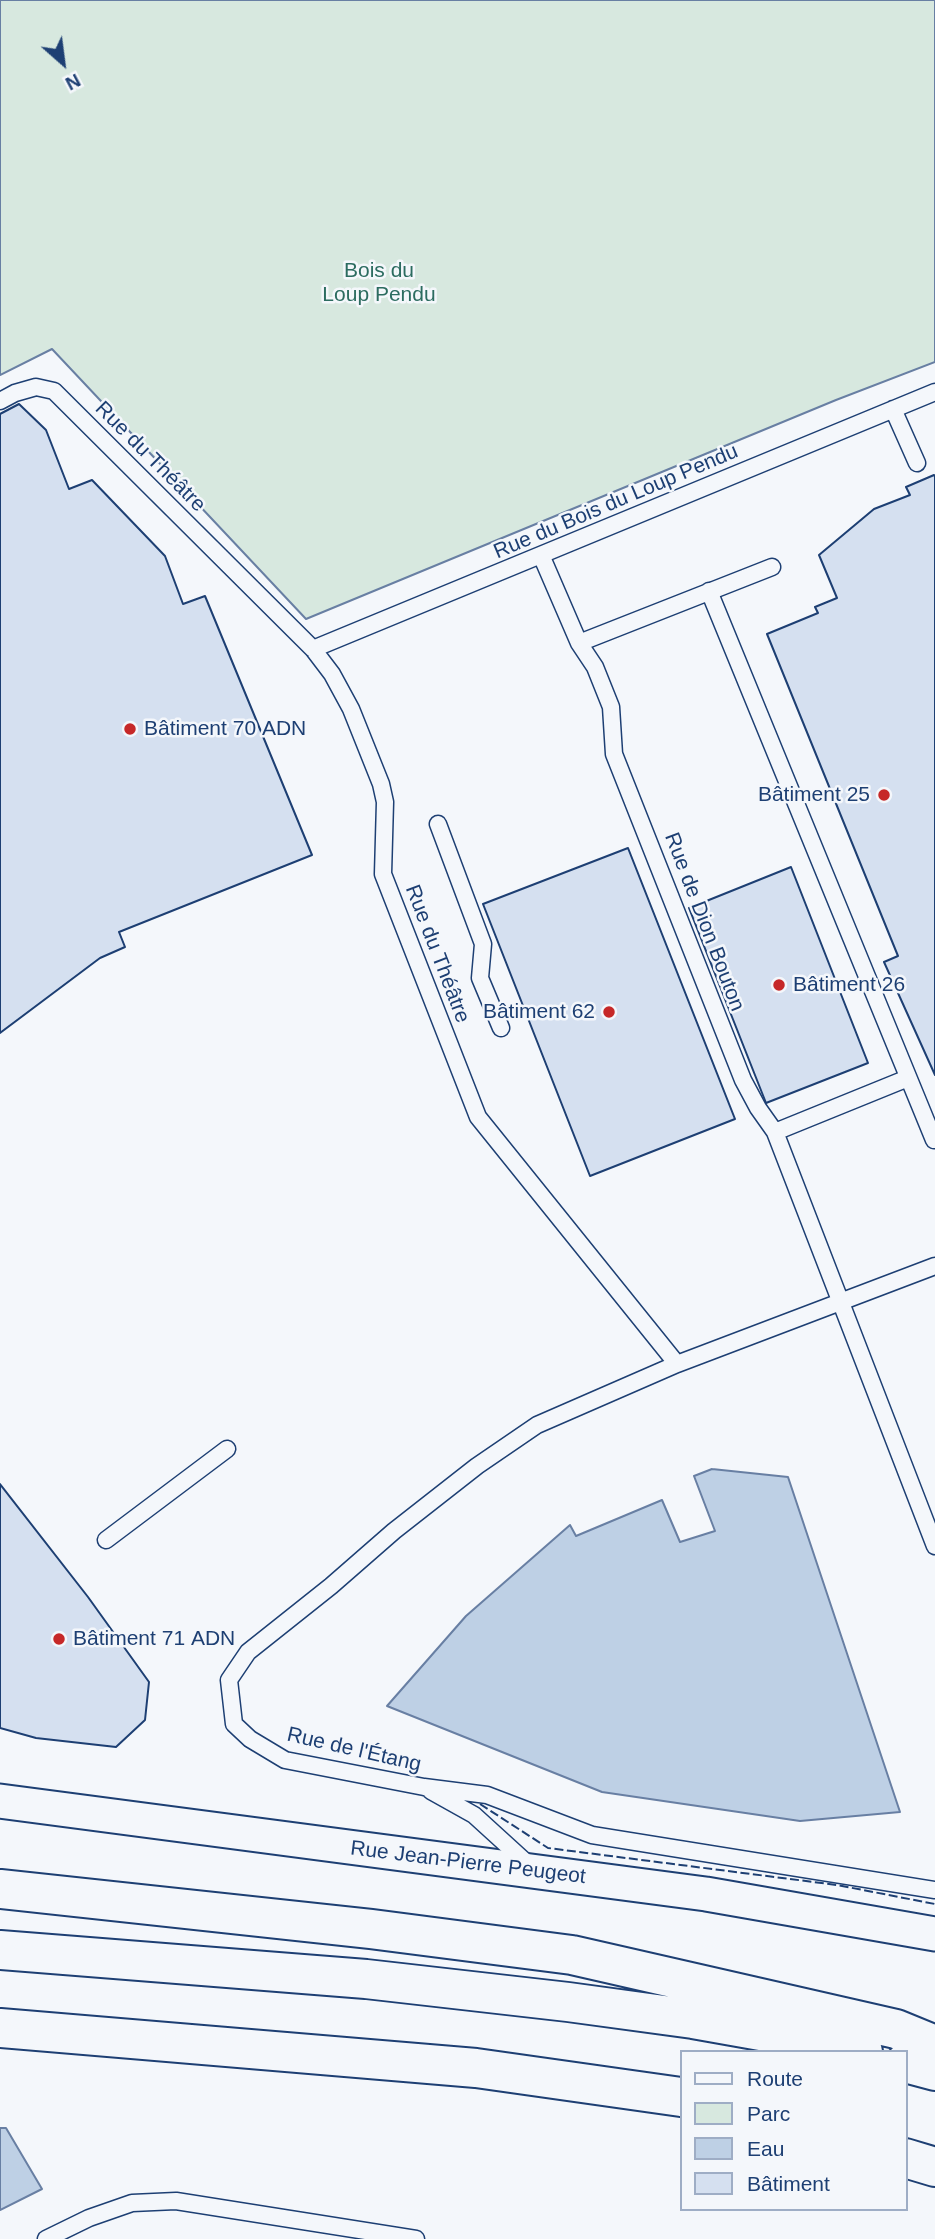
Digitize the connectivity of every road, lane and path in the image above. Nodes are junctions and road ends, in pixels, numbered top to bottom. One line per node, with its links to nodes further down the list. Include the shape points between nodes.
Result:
1 (935, 392): 3 (lane, Rue du Bois du Loup Pendu)
2 (0, 401): 9 (lane, Rue du Théâtre, via 36,387 54,391)
3 (893, 409): 4 (lane); 5 (lane, Rue du Bois du Loup Pendu)
4 (916, 463)
5 (541, 555): 8 (lane, Rue de Dion Bouton); 9 (lane, Rue du Bois du Loup Pendu)
6 (772, 567): 7 (lane)
7 (709, 591): 8 (lane); 12 (lane)
8 (579, 643): 13 (lane, Rue de Dion Bouton, via 595,667 611,707 614,754 743,1080)
9 (313, 649): 17 (lane, Rue du Théâtre, via 351,709 382,784 383,874 478,1117)
10 (438, 824): 11 (lane, via 483,944 480,978)
11 (501, 1028)
12 (908, 1078): 13 (lane); 14 (lane)
13 (775, 1132): 16 (lane, Rue de Dion Bouton)
14 (934, 1140)
15 (935, 1266): 16 (lane)
16 (839, 1302): 17 (lane); 20 (lane, Rue de Dion Bouton)
17 (677, 1364): 21 (lane, Rue de l'Étang, via 537,1425 477,1466 248,1652 229,1680 234,1724 285,1760)
18 (227, 1449): 19 (lane)
19 (106, 1540)
20 (935, 1546)
21 (424, 1787): 23 (lane, via 474,1815); 25 (lane, Rue de l'Étang, via 487,1795 592,1835)
22 (0, 1801): 23 (street, Rue Jean-Pierre Peugeot)
23 (537, 1872): 26 (street, Rue Jean-Pierre Peugeot, via 706,1894)
24 (0, 1889): 29 (highway, via 572,1955 897,2029)
25 (935, 1890)
26 (935, 1934)
27 (0, 1950): 30 (highway, via 366,1979 568,2002 694,2019)
28 (0, 2028): 33 (highway, via 476,2068)
29 (935, 2045)
30 (856, 2050)
31 (907, 2064): 32 (highway)
32 (935, 2071)
33 (680, 2096)
34 (907, 2138): 35 (highway)
35 (935, 2144)
36 (907, 2159): 37 (highway)
37 (935, 2167)
38 (47, 2239): 39 (lane, via 132,2203 176,2201)
39 (416, 2239)

